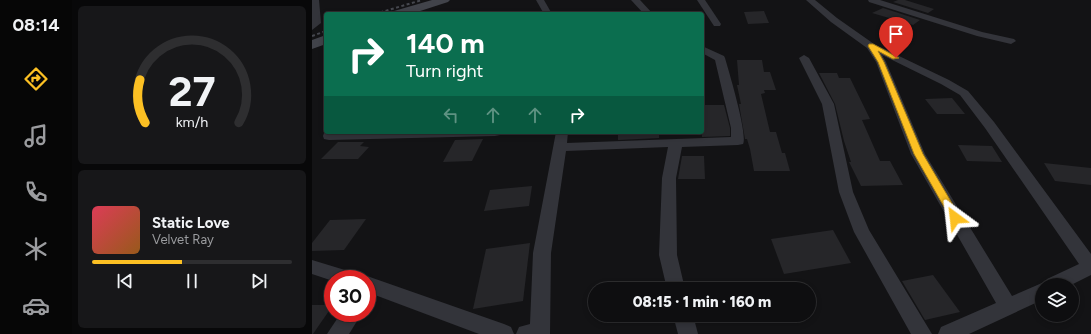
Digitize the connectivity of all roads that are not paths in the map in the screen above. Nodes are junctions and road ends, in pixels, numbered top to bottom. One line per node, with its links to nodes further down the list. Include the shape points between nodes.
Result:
1 (315, 0): 12 (street, via 317,23)
2 (444, 0): 8 (street)
3 (540, 0): 9 (street)
4 (635, 0): 10 (street)
5 (701, 0): 11 (street)
6 (810, 0): 16 (street)
7 (872, 0): 14 (street, via 980,34)
8 (405, 12)
9 (547, 12)
10 (647, 12)
11 (717, 24)
12 (312, 27)
13 (324, 40): 15 (street)
14 (1012, 41)
15 (312, 44)
16 (871, 46): 25 (street, via 964,94 990,125); 31 (street, via 881,62 918,154)
17 (704, 49): 23 (street, via 720,58 738,142)
18 (804, 58): 39 (street, via 828,104 846,192 862,232)
19 (412, 134): 20 (street)
20 (329, 136)
21 (655, 138): 22 (street); 23 (street)
22 (561, 140): 34 (street, via 542,253)
23 (676, 143): 28 (street, via 669,178 668,256)
24 (312, 267): 26 (street)
25 (1091, 267): 27 (street)
26 (324, 271)
27 (1068, 278)
28 (674, 282)
29 (376, 290): 37 (street)
30 (1035, 294): 31 (street)
31 (1008, 307): 35 (street)
32 (346, 322): 36 (street)
33 (685, 322): 38 (street)
34 (535, 333)
35 (955, 333)
36 (337, 334)
37 (504, 334)
38 (688, 334)
39 (922, 334)

